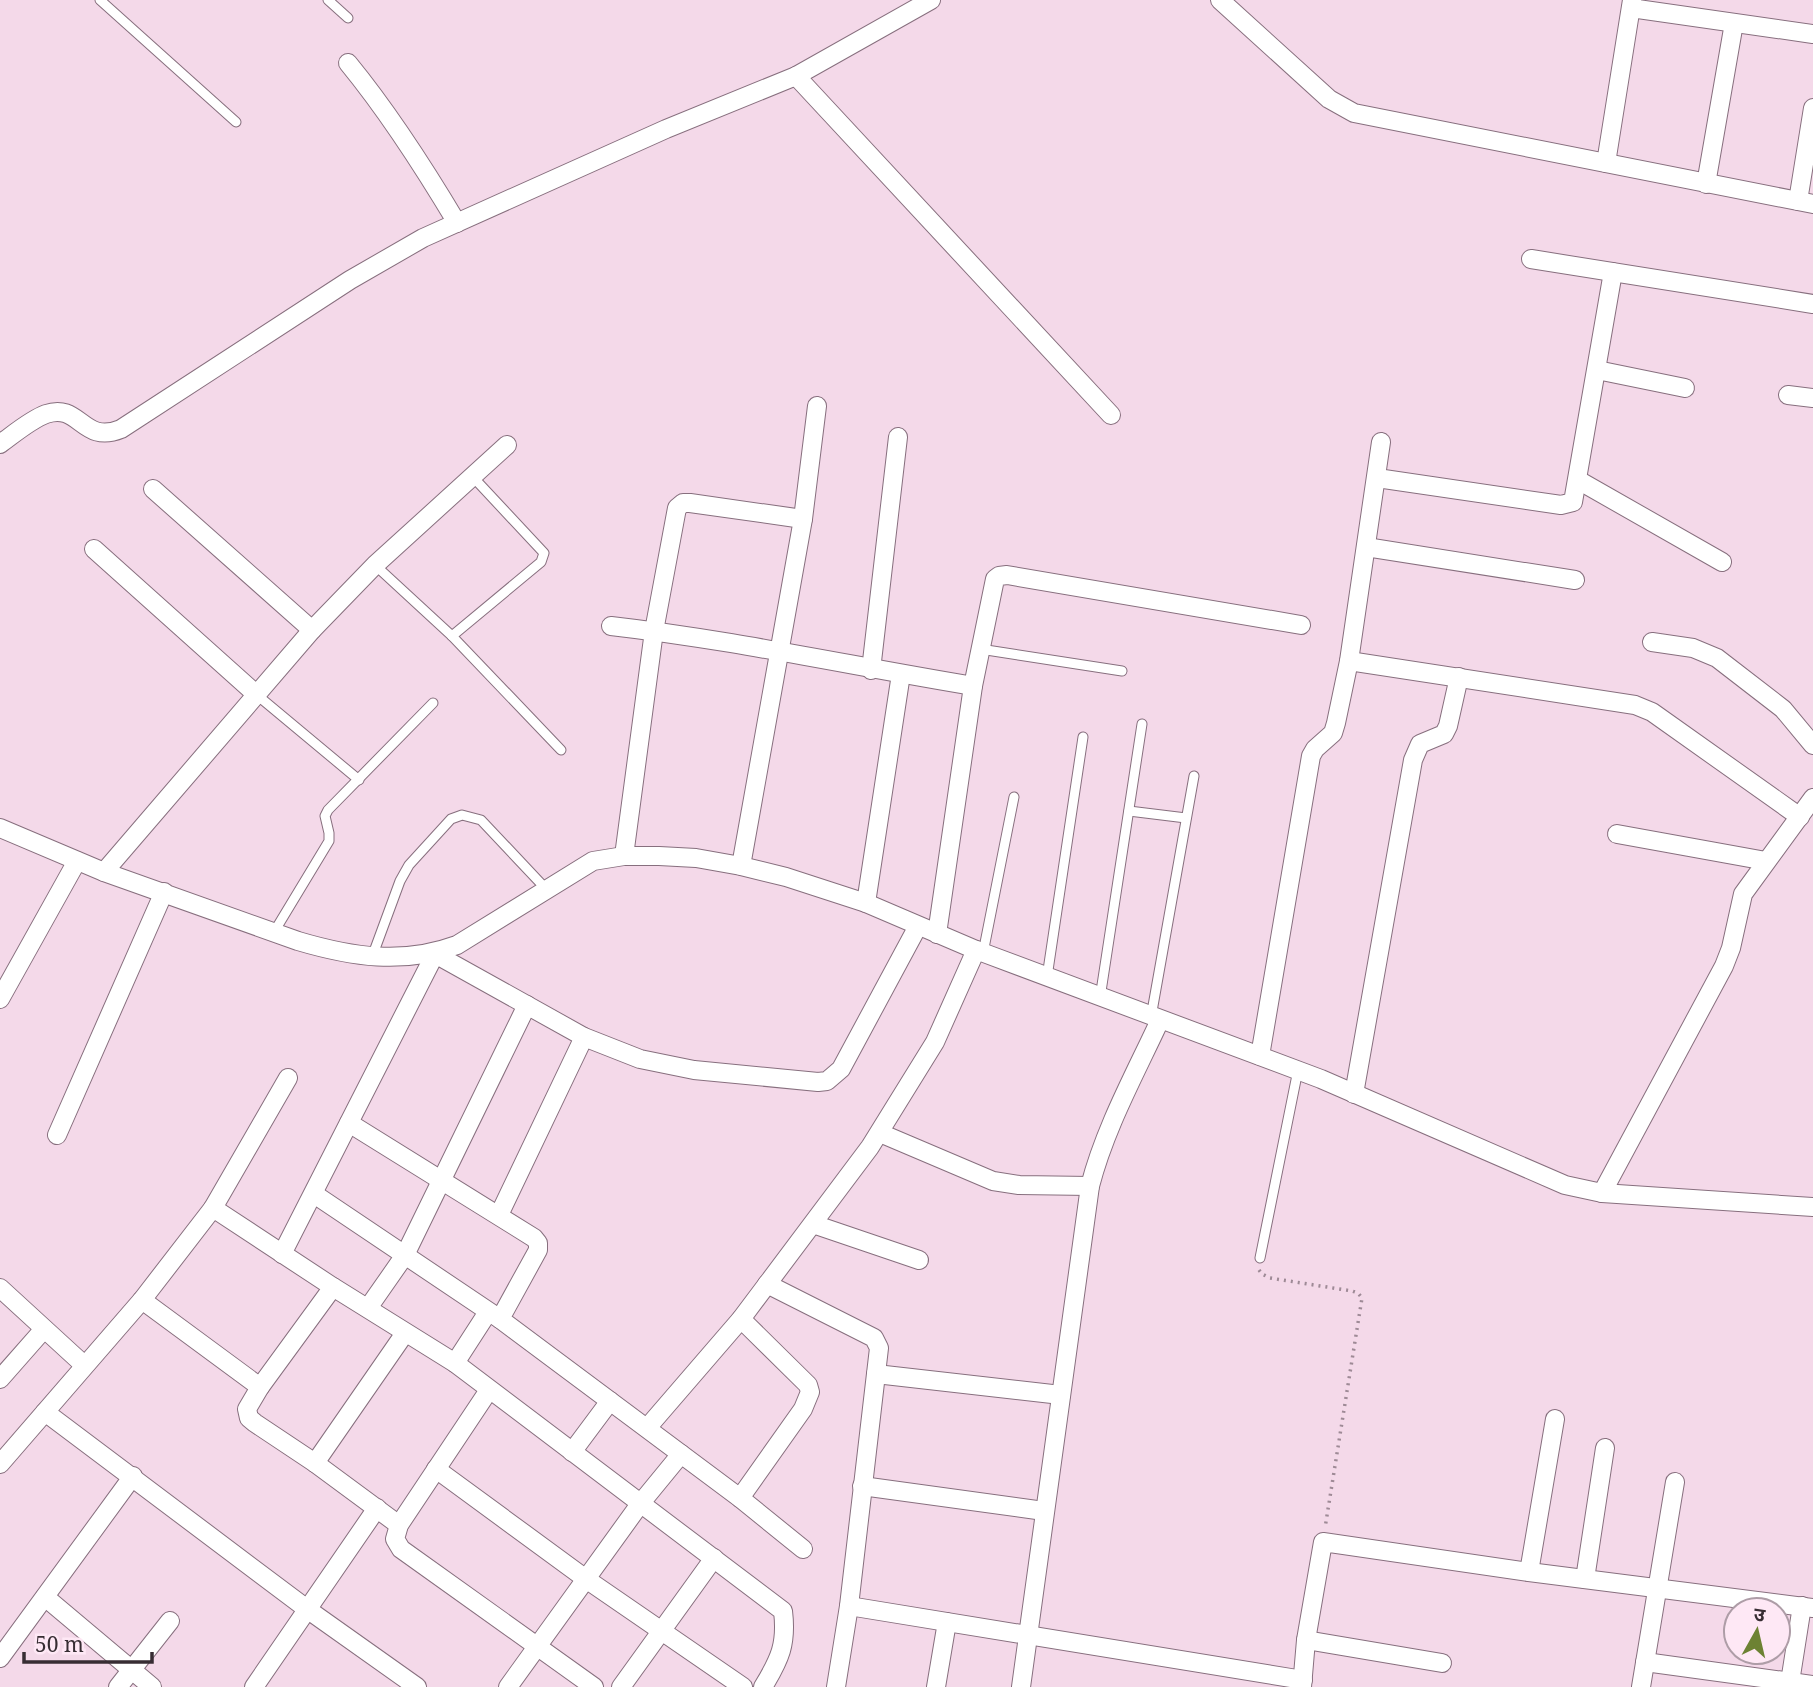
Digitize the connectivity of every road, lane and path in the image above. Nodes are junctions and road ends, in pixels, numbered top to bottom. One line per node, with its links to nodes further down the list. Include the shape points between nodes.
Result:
1 (100, 0): 12 (lane)
2 (328, 0): 6 (lane)
3 (931, 0): 10 (street)
4 (1220, 0): 13 (street, via 1341,108)
5 (1632, 4): 7 (street); 13 (street)
6 (348, 18)
7 (1734, 23): 8 (street); 14 (street)
8 (1813, 34)
9 (348, 63): 16 (street, via 413,149)
10 (796, 76): 16 (street); 25 (street)
11 (1813, 108): 15 (street)
12 (236, 122)
13 (1606, 163): 14 (street)
14 (1706, 184): 15 (street)
15 (1805, 202)
16 (457, 223): 28 (street, via 350,280 121,429 99,433 70,414 57,412 45,414)
17 (1531, 259): 18 (street)
18 (1613, 272): 19 (street); 20 (street)
19 (1813, 304)
20 (1597, 370): 21 (street); 32 (street)
21 (1685, 388)
22 (1788, 395): 23 (street)
23 (1813, 398)
24 (817, 406): 34 (street)
25 (1111, 415)
26 (898, 437): 49 (street)
27 (1381, 442): 31 (street)
28 (0, 444)
29 (507, 445): 30 (street)
30 (473, 477): 38 (street); 44 (lane, via 544,553 541,562)
31 (1377, 478): 32 (street, via 1561,505 1573,502); 35 (street)
32 (1578, 480): 37 (street)
33 (153, 489): 42 (street)
34 (803, 519): 43 (street, via 683,503 675,514); 47 (street)
35 (1366, 547): 39 (street); 48 (street)
36 (94, 549): 54 (street)
37 (1722, 562)
38 (375, 565): 42 (street); 44 (lane)
39 (1575, 580)
40 (1301, 625): 46 (street, via 1007,575 992,583)
41 (611, 626): 43 (street)
42 (312, 630): 54 (street)
43 (654, 631): 47 (street); 69 (street)
44 (452, 636): 59 (lane)
45 (1652, 642): 58 (street, via 1693,648 1717,658 1783,709)
46 (979, 649): 50 (lane); 53 (street)
47 (780, 651): 49 (street); 72 (street)
48 (1349, 661): 52 (street); 89 (street, via 1333,733 1311,756)
49 (871, 670): 51 (street)
50 (1122, 671)
51 (901, 674): 53 (street); 76 (street)
52 (1458, 677): 65 (street, via 1635,705 1652,712); 92 (street, via 1444,734 1420,744 1413,760)
53 (972, 686): 79 (street)
54 (257, 695): 61 (lane); 73 (street)
55 (433, 704): 61 (lane)
56 (1142, 724): 64 (lane)
57 (1083, 737): 83 (lane)
58 (1813, 745)
59 (561, 750)
60 (1194, 776): 66 (lane)
61 (359, 780): 78 (lane, via 328,810 329,841)
62 (1014, 797): 80 (lane)
63 (1813, 798): 65 (street)
64 (1129, 811): 66 (lane); 84 (lane)
65 (1800, 817): 71 (street)
66 (1186, 818): 87 (lane)
67 (0, 828): 70 (street)
68 (1617, 834): 71 (street)
69 (624, 856): 72 (street, via 696,858); 74 (street, via 593,861)
70 (78, 861): 73 (street); 85 (street)
71 (1766, 861): 98 (street, via 1743,894 1724,966)
72 (741, 866): 76 (street)
73 (104, 872): 75 (street)
74 (547, 891): 81 (street); 82 (lane, via 481,820 462,815 451,819 409,865)
75 (164, 892): 78 (street); 95 (street)
76 (866, 903): 77 (street)
77 (918, 926): 79 (street); 88 (street, via 841,1069 827,1081 664,1066)
78 (274, 932): 82 (street, via 331,951)
79 (937, 934): 80 (street)
80 (980, 952): 83 (street); 94 (street, via 935,1042)
81 (435, 954): 82 (street); 86 (street); 93 (street)
82 (372, 957)
83 (1047, 977): 84 (street)
84 (1100, 998): 87 (street)
85 (0, 999)
86 (527, 1005): 88 (street); 96 (street)
87 (1155, 1019): 89 (street); 97 (street)
88 (584, 1037): 102 (street)
89 (1260, 1056): 90 (street)
90 (1298, 1070): 92 (street); 106 (lane)
91 (288, 1078): 101 (street)
92 (1354, 1094): 98 (street, via 1536,1174)
93 (349, 1123): 96 (street); 99 (street)
94 (880, 1133): 97 (street, via 993,1181); 103 (street)
95 (57, 1135)
96 (442, 1181): 102 (street); 105 (street)
97 (1090, 1186): 123 (street)
98 (1602, 1193): 100 (street)
99 (314, 1194): 104 (street); 105 (street)
100 (1813, 1207)
101 (213, 1208): 104 (street); 111 (street)
102 (499, 1215): 113 (street, via 538,1243 538,1250)
103 (813, 1224): 107 (street); 108 (street)
104 (282, 1254): 109 (street)
105 (405, 1255): 112 (street); 113 (street)
106 (1259, 1258): 142 (path, via 1258,1268 1270,1278 1352,1291 1362,1298)
107 (919, 1260)
108 (767, 1284): 114 (street); 119 (street, via 874,1338 879,1348)
109 (333, 1287): 112 (street); 121 (street)
110 (0, 1288): 115 (street)
111 (142, 1300): 118 (street); 121 (street)
112 (368, 1308): 116 (street)
113 (494, 1315): 117 (street); 124 (street)
114 (741, 1320): 127 (street); 137 (street, via 810,1392 803,1409)
115 (44, 1329): 118 (street); 120 (street)
116 (405, 1333): 117 (street); 132 (street)
117 (455, 1363): 122 (street)
118 (84, 1365): 125 (street)
119 (876, 1374): 123 (street); 136 (street)
120 (0, 1379)
121 (260, 1387): 132 (street, via 247,1409 249,1418)
122 (489, 1390): 130 (street); 133 (street)
123 (1061, 1395): 140 (street)
124 (610, 1401): 127 (street); 130 (street)
125 (45, 1412): 129 (street); 134 (street)
126 (1555, 1419): 145 (street)
127 (647, 1429): 131 (street)
128 (1605, 1448): 147 (street)
129 (4, 1451)
130 (572, 1452): 138 (street)
131 (681, 1454): 137 (street); 138 (street)
132 (315, 1463): 139 (street)
133 (436, 1469): 141 (street); 146 (street)
134 (134, 1476): 149 (street); 152 (street)
135 (1675, 1482): 148 (street)
136 (862, 1486): 140 (street); 150 (street)
137 (740, 1498): 143 (street)
138 (640, 1504): 144 (street); 146 (street)
139 (377, 1508): 141 (street); 152 (street)
140 (1044, 1511): 156 (street)
141 (398, 1525): 158 (street, via 395,1539 401,1549)
142 (1323, 1542): 145 (street); 157 (street)
143 (803, 1549)
144 (713, 1558): 155 (street); 175 (street, via 783,1611 781,1655)
145 (1529, 1572): 147 (street)
146 (586, 1579): 155 (street); 158 (street)
147 (1585, 1579): 148 (street)
148 (1659, 1589): 151 (street); 160 (street)
149 (45, 1597): 159 (street); 162 (street)
150 (849, 1606): 154 (street); 176 (street)
151 (1808, 1607): 164 (street)
152 (307, 1609): 169 (street); 170 (street)
153 (170, 1621): 162 (street)
154 (947, 1622): 156 (street); 177 (street)
155 (662, 1632): 173 (street); 174 (street)
156 (1028, 1636): 163 (street); 178 (street)
157 (1306, 1640): 161 (street); 165 (street)
158 (537, 1646): 171 (street); 172 (street)
159 (0, 1658)
160 (1645, 1662): 164 (street); 179 (street)
161 (1442, 1663)
162 (132, 1670): 167 (street); 168 (street)
163 (1237, 1679): 165 (street)
164 (1790, 1682): 166 (street)
165 (1302, 1684)
166 (1813, 1685)
167 (118, 1687)
168 (152, 1687)
169 (254, 1687)
170 (417, 1687)
171 (508, 1687)
172 (594, 1687)
173 (621, 1687)
174 (743, 1687)
175 (762, 1687)
176 (836, 1687)
177 (936, 1687)
178 (1021, 1687)
179 (1641, 1687)

